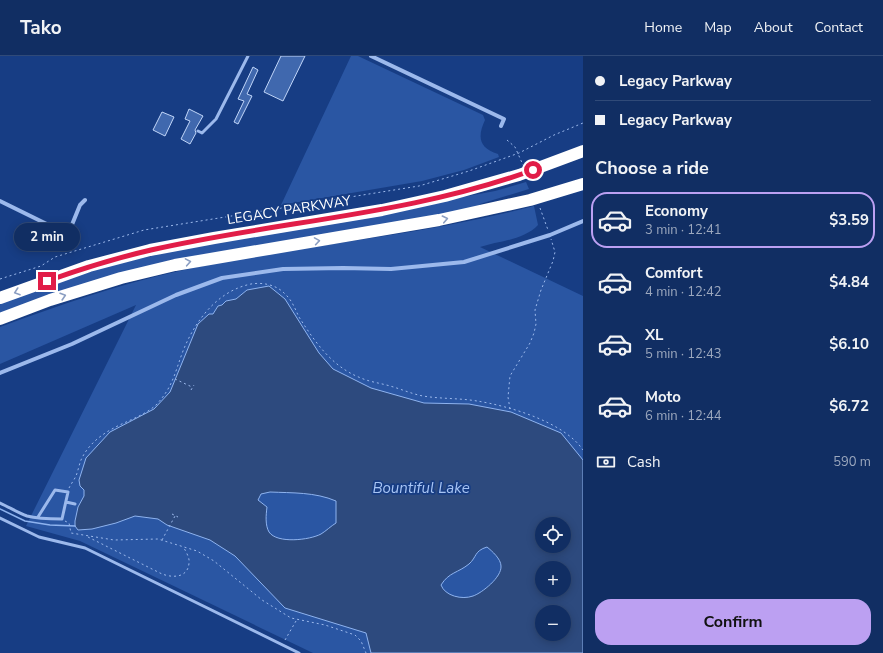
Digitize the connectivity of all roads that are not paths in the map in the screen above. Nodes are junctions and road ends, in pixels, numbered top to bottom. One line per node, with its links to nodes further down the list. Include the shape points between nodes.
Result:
1 (248, 56): 4 (lane, via 216,119 202,133)
2 (371, 56): 3 (street, via 504,119)
3 (501, 126)
4 (198, 131)
5 (583, 151): 10 (highway, LEGACY PARKWAY, one-way to 10, via 519,175 445,196 382,210 150,250 89,266)
6 (583, 184): 11 (highway, one-way to 6, via 121,278 176,265 439,220 530,200)
7 (85, 200): 8 (street, via 80,205 69,232 65,233)
8 (0, 201)
9 (583, 221): 12 (street, via 550,235 464,262 391,269 284,269 222,278 176,295 72,344)
10 (0, 298)
11 (0, 319)
12 (0, 373)
13 (66, 502): 15 (lane); 16 (lane, via 62,518); 16 (lane, via 68,492 55,490)
14 (0, 503): 16 (lane, via 27,516)
15 (75, 504)
16 (38, 517)
17 (0, 518): 18 (lane, via 40,537 85,548)
18 (299, 653)

